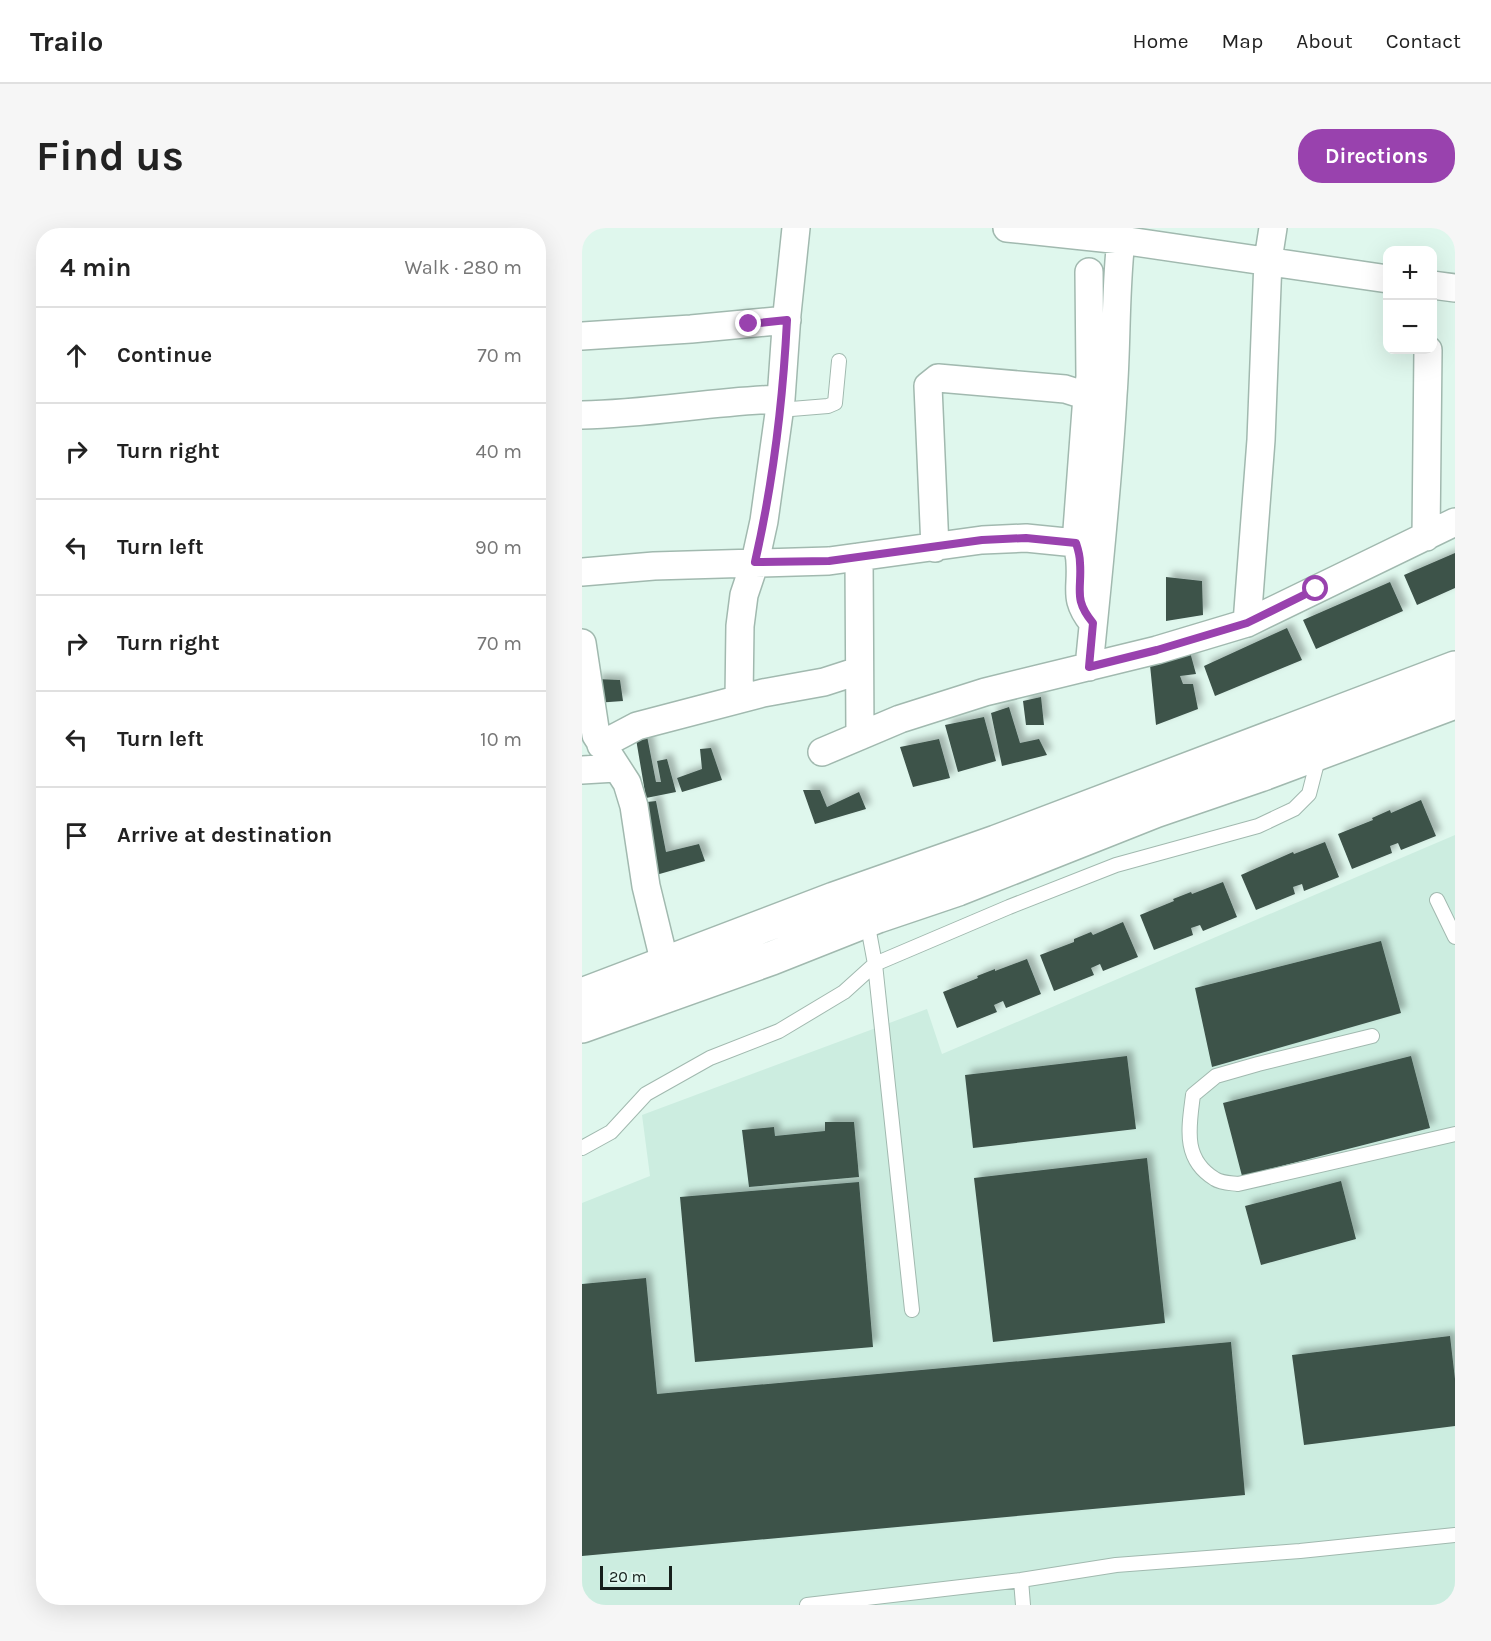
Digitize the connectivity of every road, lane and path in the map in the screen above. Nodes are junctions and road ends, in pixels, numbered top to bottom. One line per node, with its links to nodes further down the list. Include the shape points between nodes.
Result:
1 (796, 228): 10 (street)
2 (1007, 228): 4 (street)
3 (1273, 228): 5 (street)
4 (1111, 236): 5 (street); 24 (street, via 1118,265 1117,338)
5 (1268, 260): 7 (street); 25 (street, via 1261,440)
6 (1089, 272): 14 (street)
7 (1383, 278)
8 (1437, 286): 9 (street)
9 (1455, 288)
10 (787, 320): 11 (street); 15 (street)
11 (582, 336)
12 (1428, 354): 18 (street)
13 (839, 361): 15 (lane, via 835,403)
14 (1087, 396): 19 (street); 20 (street, via 1065,389 938,378 928,386)
15 (780, 405): 16 (street, via 742,400); 22 (street)
16 (582, 415)
17 (1455, 522): 18 (street)
18 (1426, 537): 25 (street)
19 (1076, 543): 20 (street, via 1026,538); 24 (street, via 1079,599)
20 (935, 548): 21 (street)
21 (859, 557): 22 (street); 29 (street)
22 (755, 562): 23 (street); 30 (street, via 744,594 740,626)
23 (582, 572)
24 (1093, 623): 27 (street)
25 (1247, 623): 27 (street)
26 (582, 643): 33 (street, via 596,735)
27 (1089, 667): 32 (street, via 985,692)
28 (1455, 668): 41 (main road)
29 (858, 671): 30 (street); 32 (street)
30 (739, 699): 33 (street, via 637,726)
31 (1455, 702): 35 (main road)
32 (860, 736): 34 (street)
33 (601, 745): 36 (street)
34 (822, 752)
35 (1320, 753): 39 (main road); 42 (lane, via 1309,794 1294,809 1258,826 1116,865)
36 (616, 768): 37 (street); 41 (street, via 627,783 634,806 646,886)
37 (582, 770)
38 (1437, 900): 40 (lane)
39 (867, 921): 42 (lane); 44 (main road)
40 (1455, 937)
41 (665, 964): 43 (main road)
42 (875, 964): 47 (lane, via 844,992 779,1031 710,1058 646,1094 611,1132); 48 (lane)
43 (582, 995)
44 (582, 1026)
45 (1372, 1036): 46 (lane, via 1216,1076 1194,1095 1188,1133 1195,1161 1216,1180 1238,1184)
46 (1455, 1134)
47 (582, 1148)
48 (912, 1310)
49 (1455, 1535): 50 (lane, via 1116,1565)
50 (1021, 1580): 51 (lane); 52 (lane)
51 (807, 1605)
52 (1023, 1605)

